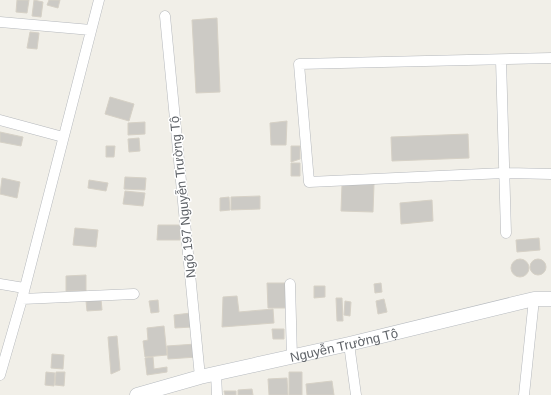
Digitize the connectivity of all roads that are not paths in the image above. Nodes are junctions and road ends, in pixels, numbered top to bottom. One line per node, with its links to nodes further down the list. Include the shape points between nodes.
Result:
1 (99, 0): 4 (street)
2 (165, 16): 23 (street, Ngõ 197 Nguyễn Trường Tộ)
3 (0, 22): 4 (street)
4 (91, 30): 8 (street)
5 (551, 58): 6 (street)
6 (501, 60): 9 (street); 9 (street, via 299,64 309,182)
7 (0, 120): 8 (street)
8 (63, 137): 14 (street)
9 (504, 173): 10 (street); 11 (street)
10 (551, 174)
11 (506, 233)
12 (0, 284): 14 (street)
13 (290, 284): 20 (street)
14 (24, 288): 17 (street)
15 (134, 294): 17 (street)
16 (551, 298): 18 (main road, Nguyễn Trường Tộ)
17 (22, 299): 22 (street)
18 (534, 299): 19 (main road, Nguyễn Trường Tộ); 27 (street)
19 (349, 344): 20 (main road, Nguyễn Trường Tộ); 26 (street)
20 (292, 358): 21 (main road, Nguyễn Trường Tộ)
21 (216, 374): 23 (main road, Nguyễn Trường Tộ); 25 (street)
22 (0, 375)
23 (200, 377): 24 (main road, Nguyễn Trường Tộ)
24 (137, 395)
25 (217, 395)
26 (356, 395)
27 (524, 395)

